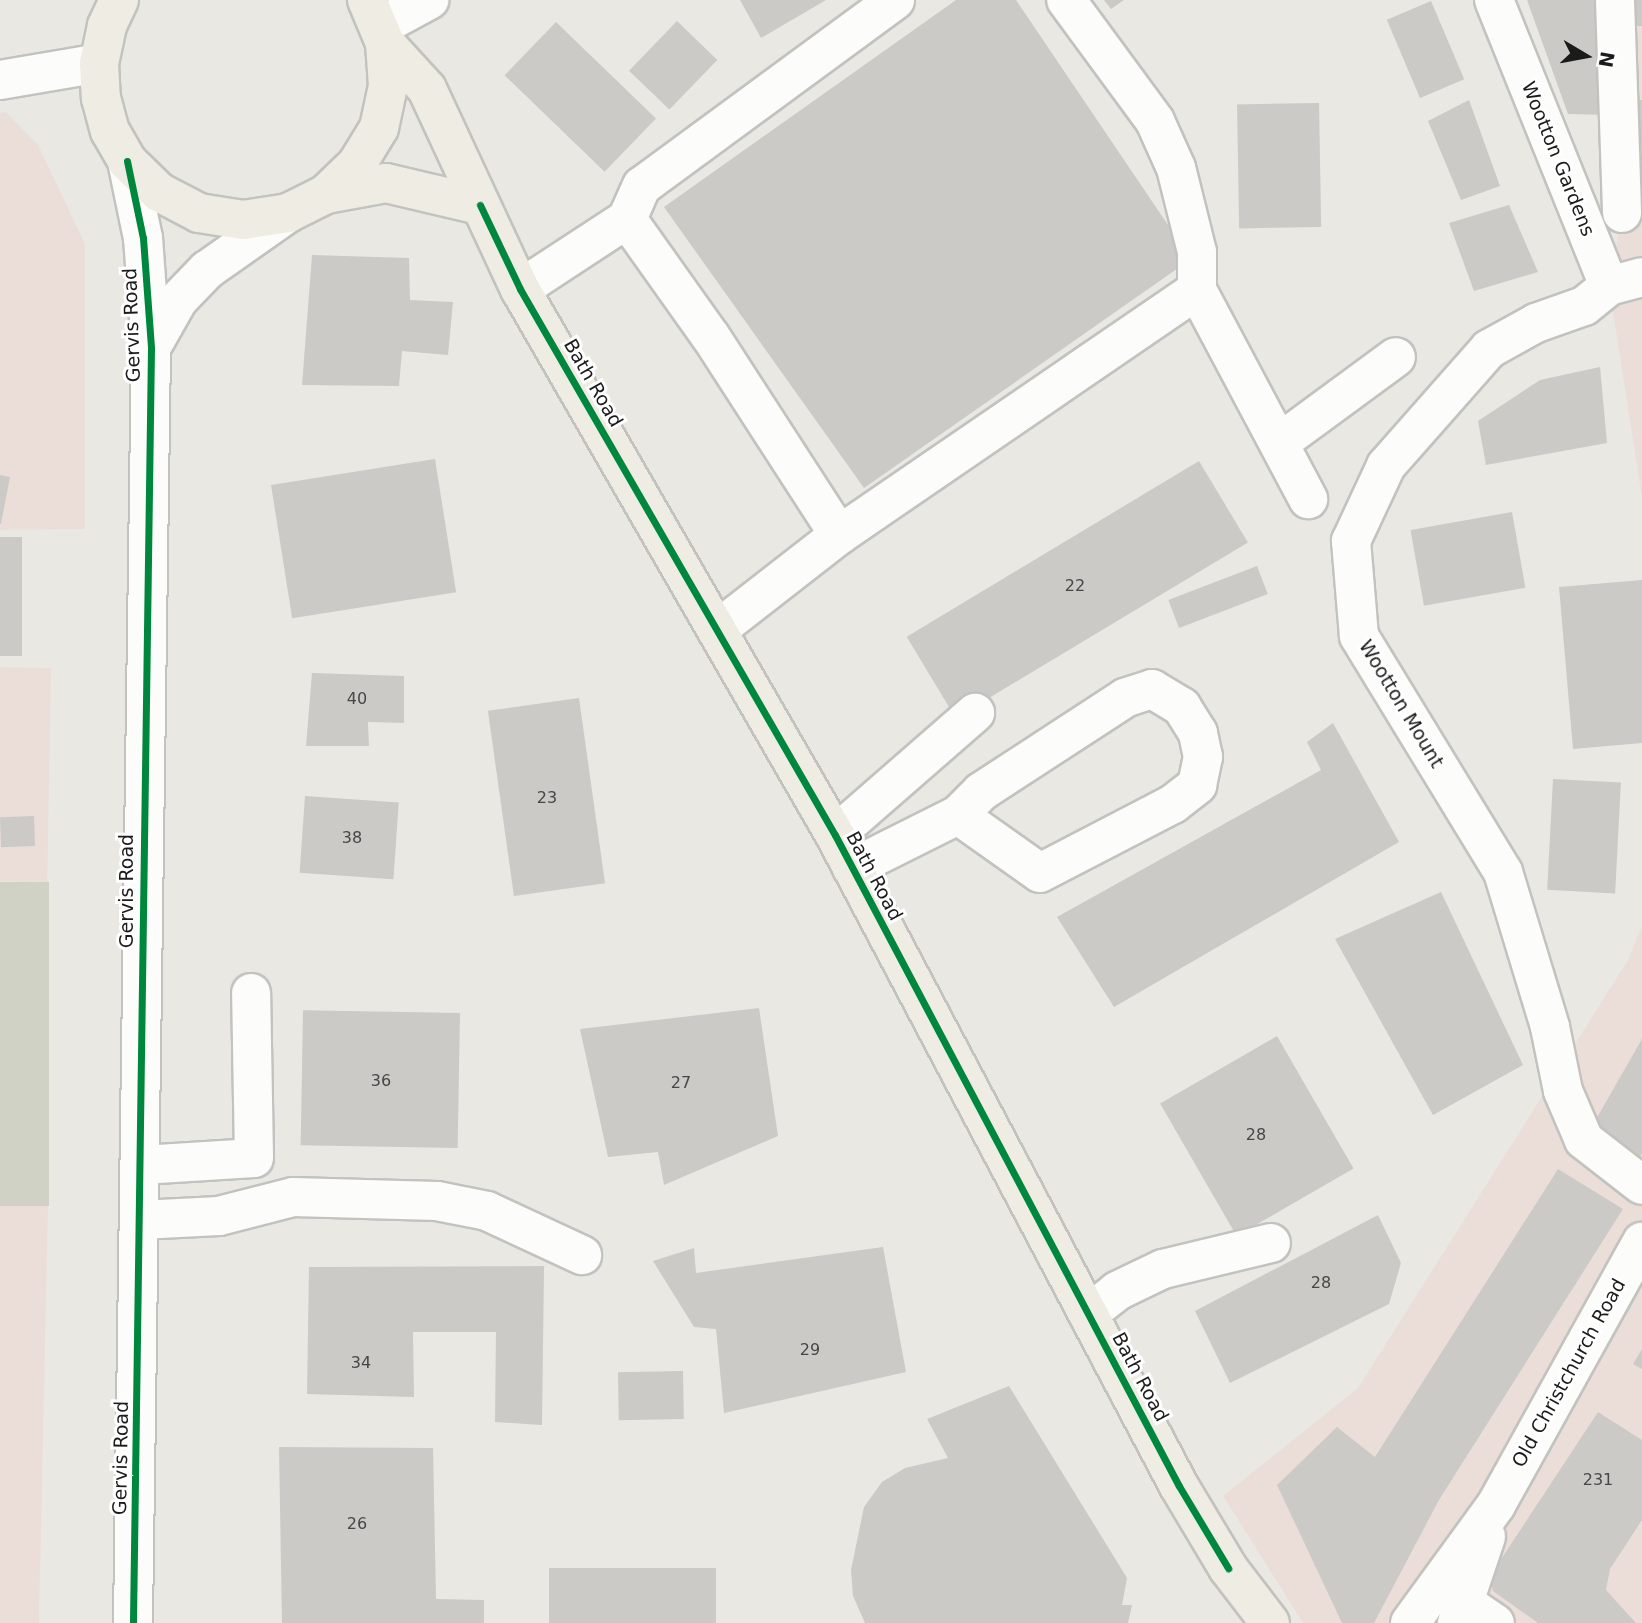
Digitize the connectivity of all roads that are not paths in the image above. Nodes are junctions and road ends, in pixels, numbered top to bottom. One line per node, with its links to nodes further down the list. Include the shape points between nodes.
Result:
1 (120, 0): 8 (main road, via 107,26)
2 (429, 0): 7 (street)
3 (895, 0): 15 (street, via 642,186)
4 (1066, 0): 18 (street, via 1155,121 1176,168 1197,252)
5 (1494, 0): 16 (street, Wootton Gardens)
6 (1615, 0): 14 (street)
7 (378, 23): 11 (main road, via 388,86 379,128 357,164); 12 (main road, Bath Road, via 427,89)
8 (99, 64): 9 (street); 10 (main road, via 101,98 110,131)
9 (0, 80)
10 (127, 161): 13 (main road, via 159,192 199,213 243,219); 19 (street, Gervis Road, via 143,238)
11 (326, 194): 12 (main road, via 386,183); 13 (main road)
12 (480, 205): 17 (main road, Bath Road)
13 (288, 212): 19 (street, Gervis Road, via 207,270 178,300)
14 (1622, 214)
15 (627, 219): 17 (street); 23 (street, via 711,337)
16 (1625, 281): 30 (street, Wootton Mount, via 1584,306 1536,323 1489,349 1386,466 1351,541 1359,636 1503,872 1550,1027 1563,1091 1584,1140)
17 (520, 289): 24 (main road, Bath Road)
18 (1197, 290): 21 (street); 23 (street)
19 (151, 348): 29 (street, Gervis Road)
20 (1396, 357): 21 (street)
21 (1279, 443): 22 (street)
22 (1308, 499)
23 (839, 535): 24 (street)
24 (717, 631): 27 (main road, Bath Road)
25 (975, 713): 27 (street)
26 (958, 815): 26 (street, via 1040,873 1173,803 1197,785 1203,757 1198,733 1182,707 1152,689 1125,698 981,792); 27 (street)
27 (843, 851): 35 (main road, Bath Road)
28 (251, 993): 29 (street, via 254,1158)
29 (142, 1165): 31 (street, Gervis Road)
30 (1642, 1185)
31 (140, 1220): 34 (street, via 219,1216 293,1197 437,1201 487,1211); 39 (street, Gervis Road)
32 (1271, 1242): 35 (street, via 1163,1269 1117,1291)
33 (1642, 1242): 36 (street, Old Christchurch Road)
34 (582, 1255)
35 (1088, 1314): 37 (main road, Bath Road)
36 (1496, 1505): 38 (street, Old Christchurch Road); 42 (street, Old Christchurch Road)
37 (1228, 1568): 40 (main road, Bath Road); 41 (main road, Bath Road)
38 (1472, 1616)
39 (133, 1623)
40 (1242, 1623)
41 (1270, 1623)
42 (1410, 1623)

